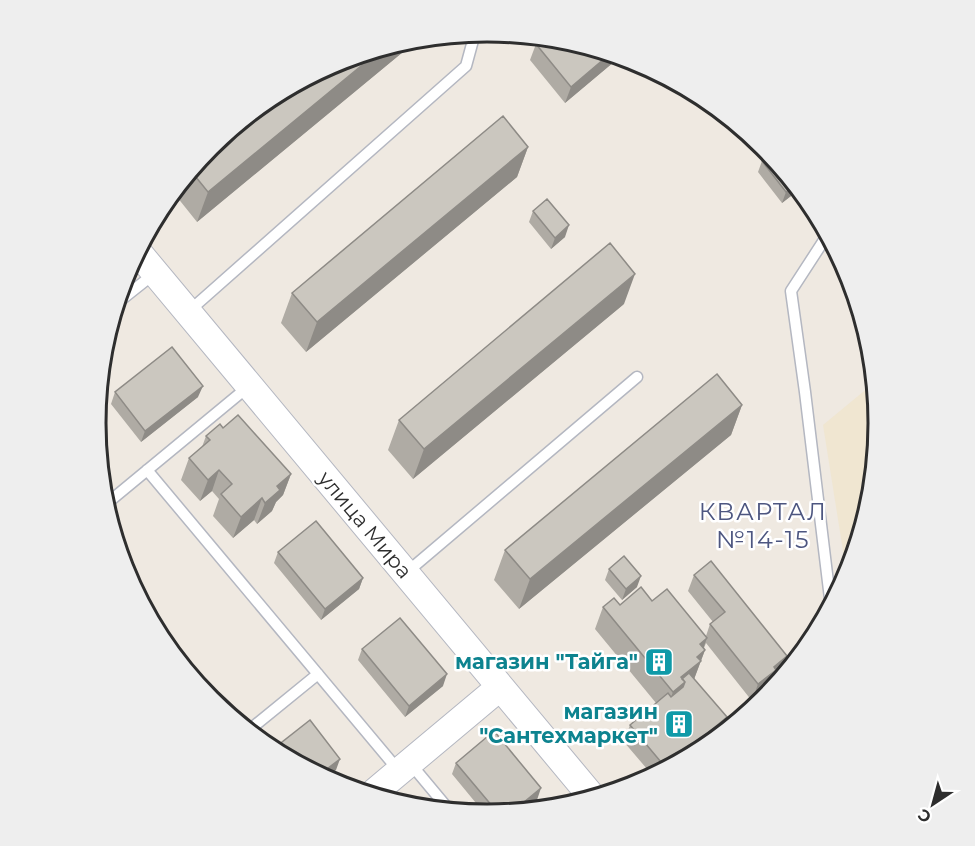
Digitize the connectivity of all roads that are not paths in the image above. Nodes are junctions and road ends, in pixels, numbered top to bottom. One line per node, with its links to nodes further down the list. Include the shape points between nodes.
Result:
1 (473, 43): 6 (lane, via 466,66)
2 (823, 242): 12 (lane, via 791,291 816,495)
3 (144, 259): 4 (street, улица Мира)
4 (155, 273): 5 (lane); 6 (street, улица Мира)
5 (130, 293)
6 (188, 312): 8 (street, улица Мира)
7 (637, 377): 11 (lane)
8 (249, 385): 9 (lane); 11 (street, улица Мира)
9 (147, 470): 10 (lane); 13 (lane)
10 (114, 497)
11 (405, 574): 14 (street, улица Мира)
12 (832, 586)
13 (318, 674): 15 (lane); 16 (lane)
14 (500, 687): 16 (street); 18 (street, улица Мира)
15 (256, 725)
16 (404, 767): 17 (street); 19 (lane)
17 (379, 788)
18 (586, 791)
19 (440, 801)

